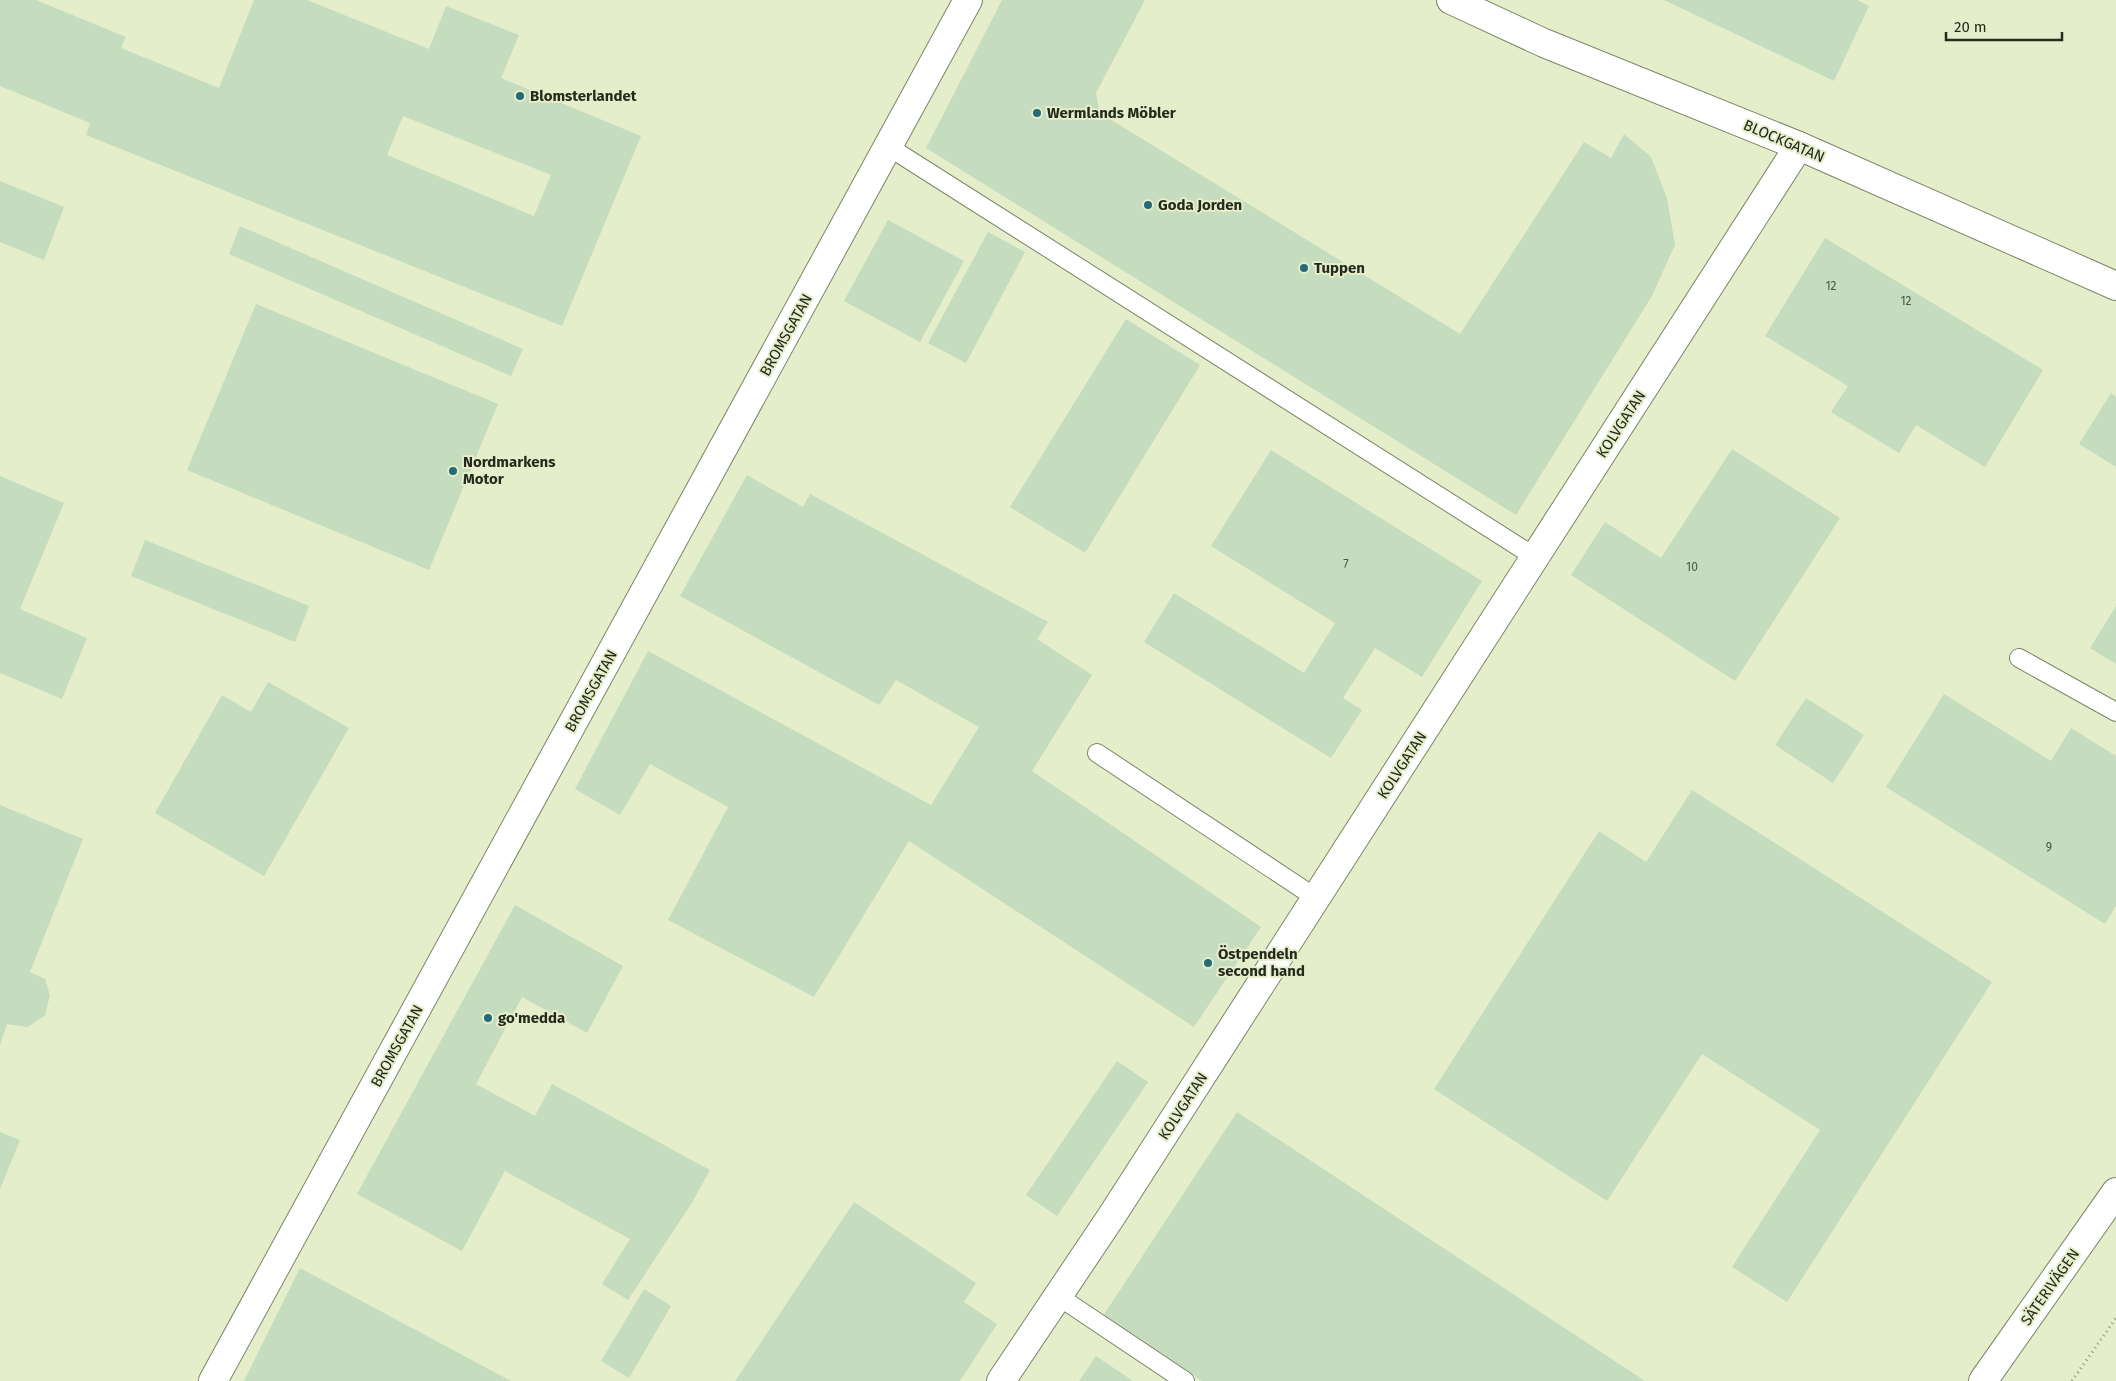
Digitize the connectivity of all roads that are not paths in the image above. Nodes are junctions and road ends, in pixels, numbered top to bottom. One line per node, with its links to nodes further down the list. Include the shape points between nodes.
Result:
1 (968, 0): 4 (street, BROMSGATAN)
2 (1451, 0): 3 (street, BLOCKGATAN, via 1544,43)
3 (1799, 146): 5 (street, BLOCKGATAN); 6 (street, KOLVGATAN)
4 (889, 147): 6 (lane); 13 (street, BROMSGATAN)
5 (2116, 286)
6 (1535, 557): 10 (street, KOLVGATAN)
7 (2019, 658): 8 (lane)
8 (2116, 712)
9 (1097, 753): 10 (lane)
10 (1316, 898): 12 (street, KOLVGATAN)
11 (2116, 1192): 16 (street, SÄTERIVÄGEN)
12 (1058, 1296): 14 (street, KOLVGATAN); 15 (lane)
13 (214, 1381)
14 (1001, 1381)
15 (1185, 1381)
16 (1983, 1381)

